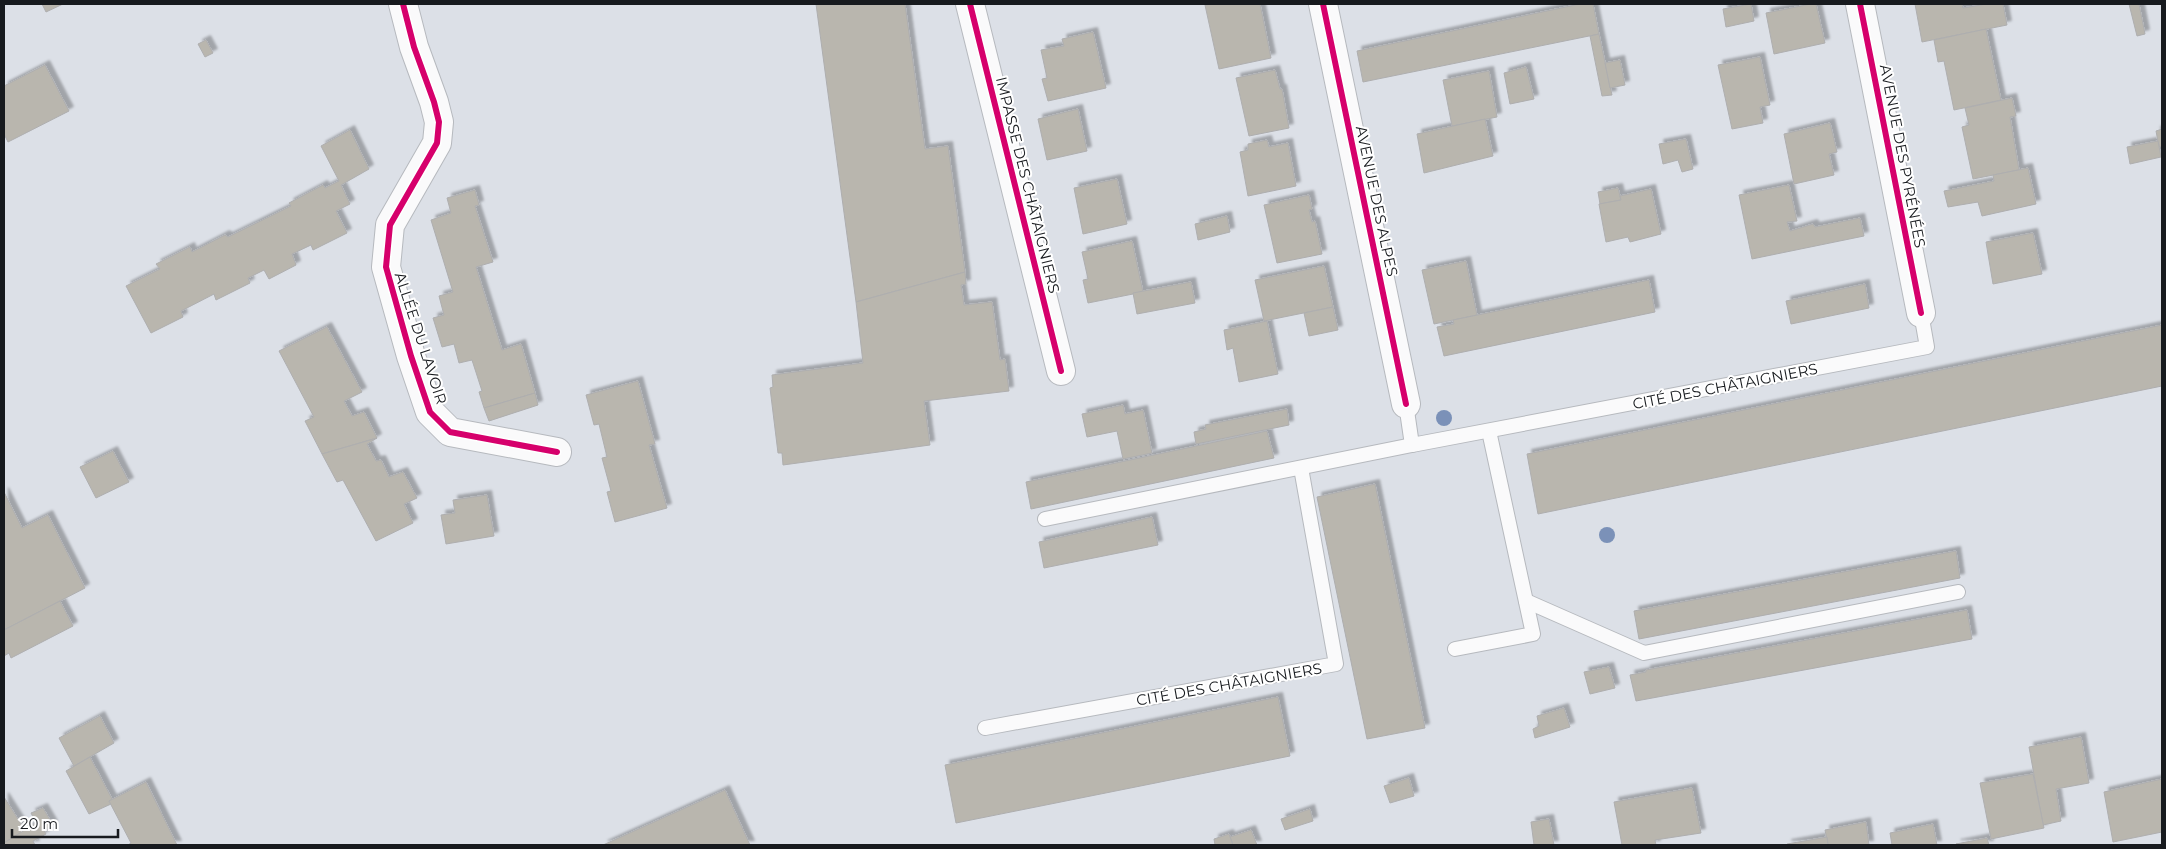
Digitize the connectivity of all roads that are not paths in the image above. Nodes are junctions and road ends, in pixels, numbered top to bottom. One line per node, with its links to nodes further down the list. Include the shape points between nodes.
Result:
1 (403, 4): 10 (street, ALLÉE DU LAVOIR, via 434,102 438,122 437,143 390,225 386,267 430,412 450,432)
2 (970, 4): 6 (street, IMPASSE DES CHÂTAIGNIERS)
3 (1323, 4): 7 (street, AVENUE DES ALPES)
4 (1860, 4): 5 (street, AVENUE DES PYRÉNÉES)
5 (1920, 313): 8 (lane, CITÉ DES CHÂTAIGNIERS, via 1927,347)
6 (1061, 371)
7 (1406, 404): 9 (lane)
8 (1489, 430): 9 (lane, CITÉ DES CHÂTAIGNIERS); 14 (lane)
9 (1412, 445): 11 (lane, CITÉ DES CHÂTAIGNIERS)
10 (557, 452)
11 (1301, 468): 12 (lane, CITÉ DES CHÂTAIGNIERS); 16 (lane, CITÉ DES CHÂTAIGNIERS, via 1336,664)
12 (1045, 519)
13 (1958, 592): 14 (lane, via 1644,653)
14 (1526, 601): 15 (lane, via 1533,634)
15 (1455, 649)
16 (985, 728)

